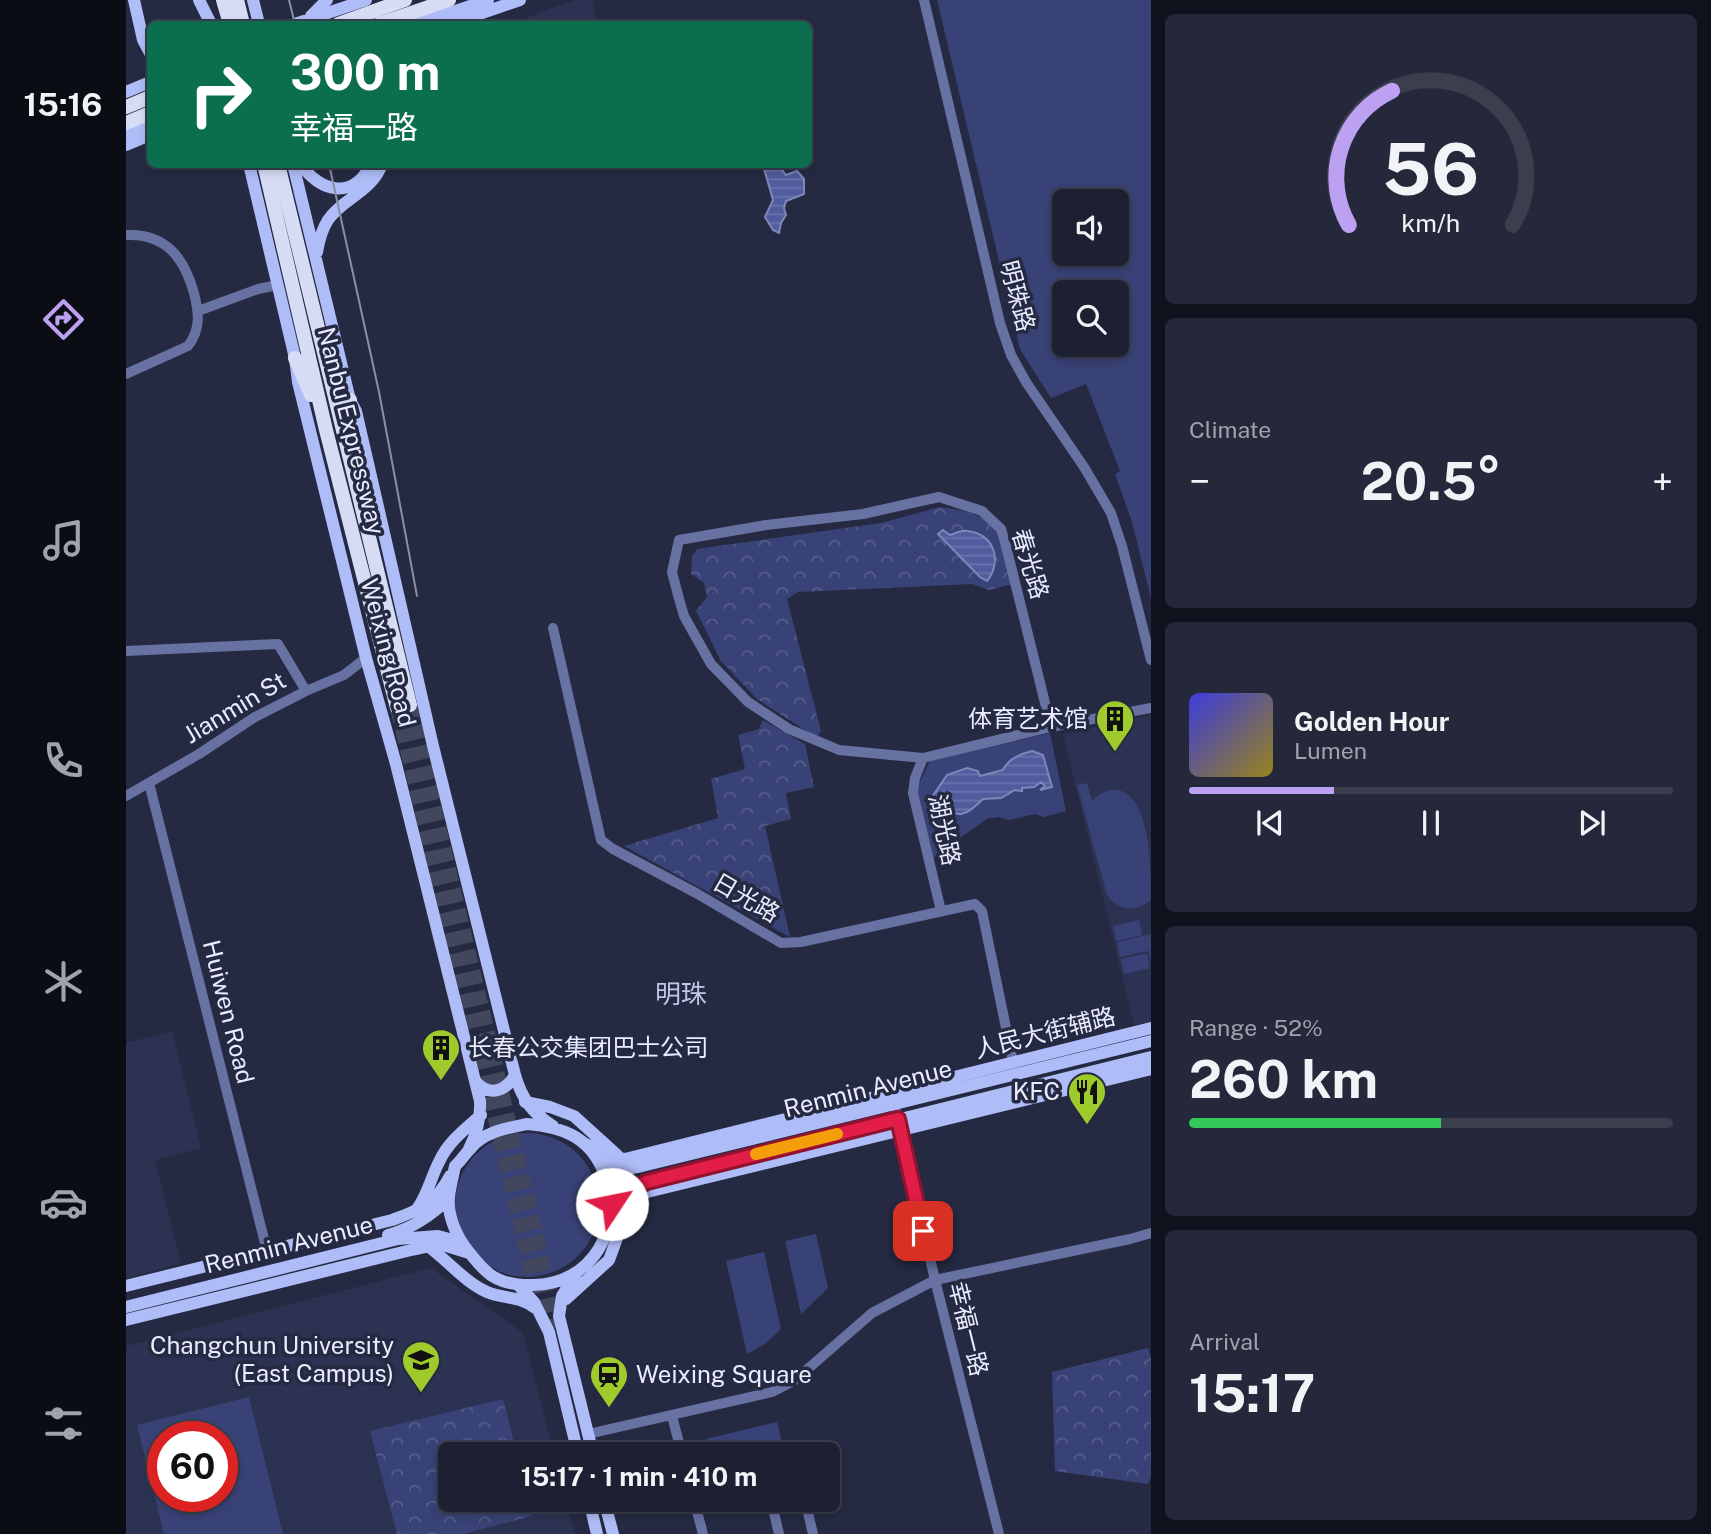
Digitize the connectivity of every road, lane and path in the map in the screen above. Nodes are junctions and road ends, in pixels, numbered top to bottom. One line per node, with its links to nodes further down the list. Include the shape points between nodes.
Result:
1 (134, 0): 25 (main road)
2 (199, 0): 14 (main road)
3 (209, 0): 15 (main road)
4 (223, 0): 16 (highway)
5 (237, 0): 17 (highway)
6 (253, 0): 18 (main road)
7 (327, 0): 19 (main road)
8 (366, 0): 20 (main road)
9 (405, 0): 21 (highway)
10 (449, 0): 22 (highway)
11 (488, 0): 23 (main road)
12 (520, 0): 24 (main road)
13 (924, 0): 57 (street, 明珠路, via 1011,355 1111,513)
14 (211, 21)
15 (212, 21)
16 (229, 21)
17 (242, 21)
18 (258, 21)
19 (302, 21)
20 (303, 21)
21 (346, 21)
22 (388, 21)
23 (426, 21)
24 (459, 21)
25 (147, 46)
26 (147, 83): 27 (main road)
27 (126, 92)
28 (147, 98): 29 (highway)
29 (126, 107)
30 (147, 114): 31 (highway)
31 (126, 123)
32 (147, 123): 33 (main road)
33 (126, 133)
34 (147, 136): 35 (main road)
35 (126, 145)
36 (242, 168): 44 (main road)
37 (250, 168): 44 (main road, Weixing Road)
38 (265, 168): 52 (highway, Nanbu Expressway)
39 (279, 168): 53 (highway, Nanbu Expressway)
40 (294, 168): 46 (main road, Weixing Road)
41 (303, 168): 42 (main road, via 310,178 334,189 357,182)
42 (368, 168)
43 (381, 168): 46 (main road, via 367,187 328,220)
44 (253, 188): 47 (main road, Weixing Road)
45 (126, 234): 48 (street, via 151,238 177,256 188,273)
46 (316, 256): 51 (main road, Weixing Road)
47 (278, 285): 48 (street); 49 (main road, Weixing Road)
48 (198, 311): 50 (street, via 188,345)
49 (295, 358): 52 (highway); 56 (main road, Weixing Road)
50 (126, 374)
51 (350, 400): 53 (highway); 70 (main road, Weixing Road)
52 (326, 430): 53 (highway, Nanbu Expressway, via 403,706)
53 (346, 443)
54 (553, 628): 64 (street, 日光路, via 601,840 613,849 781,943)
55 (126, 651): 58 (street, via 278,644)
56 (366, 658): 58 (street, Jianmin St, via 344,675); 71 (main road, Weixing Road)
57 (1151, 660)
58 (306, 691): 62 (street, Jianmin St, via 255,716)
59 (1151, 706): 60 (street)
60 (1051, 727): 61 (street); 61 (street, 春光路, via 1005,542 1000,529 982,511 939,497 863,514 679,540 673,572 684,615 711,664 748,702 789,729 839,750)
61 (923, 758): 64 (street, 湖光路, via 913,793)
62 (149, 783): 63 (street, Jianmin St); 88 (street, Huiwen Road)
63 (126, 796)
64 (941, 911): 68 (street, 日光路, via 975,904 982,911)
65 (1151, 1028): 68 (main road, 人民大街辅路)
66 (1151, 1041): 72 (main road, Renmin Avenue)
67 (1151, 1057): 75 (main road, Renmin Avenue)
68 (1013, 1062): 72 (main road, 人民大街辅路)
69 (1151, 1069): 75 (main road)
70 (515, 1075): 71 (main road, via 505,1088 491,1092); 73 (main road, Weixing Road)
71 (476, 1082): 74 (main road, Weixing Road)
72 (893, 1098): 75 (street, 幸福一路); 79 (main road, Renmin Avenue, via 638,1167 627,1169); 80 (main road, 人民大街辅路)
73 (525, 1102): 76 (main road, Weixing Road); 80 (main road, via 574,1116)
74 (481, 1115): 78 (main road, Weixing Road); 84 (main road, via 458,1134 439,1161)
75 (899, 1125): 83 (main road, Renmin Avenue, via 647,1182 632,1189); 90 (street, 幸福一路)
76 (553, 1126): 77 (main road); 78 (main road, via 501,1129)
77 (584, 1143): 79 (main road); 80 (main road)
78 (469, 1149): 81 (main road)
79 (597, 1157): 83 (main road)
80 (619, 1158)
81 (455, 1166): 82 (main road); 84 (main road, via 440,1194)
82 (449, 1198): 87 (main road, via 453,1224); 93 (main road, Renmin Avenue, via 432,1215 396,1233)
83 (616, 1209): 89 (main road, via 603,1242); 95 (main road, via 623,1222 609,1260)
84 (416, 1211): 88 (main road)
85 (1151, 1233): 90 (street)
86 (429, 1247): 87 (main road); 96 (main road, via 488,1293 515,1298); 97 (main road)
87 (466, 1248): 91 (main road, via 487,1273); 94 (main road, Renmin Avenue, via 438,1236 398,1239)
88 (267, 1251): 92 (main road)
89 (577, 1272): 91 (main road, via 541,1286); 95 (main road)
90 (934, 1280): 98 (street, via 872,1313 795,1380 772,1392); 113 (street, 幸福一路)
91 (518, 1285): 96 (main road)
92 (126, 1286)
93 (126, 1299)
94 (126, 1307)
95 (559, 1307): 99 (main road)
96 (538, 1311): 100 (main road, via 549,1332)
97 (126, 1320)
98 (672, 1416): 99 (street); 102 (street)
99 (588, 1434): 101 (main road)
100 (575, 1442)
101 (590, 1442)
102 (679, 1442)
103 (592, 1512): 108 (main road)
104 (607, 1512): 109 (main road)
105 (697, 1512): 110 (street)
106 (774, 1512): 111 (street)
107 (808, 1512): 112 (street)
108 (597, 1534)
109 (613, 1534)
110 (703, 1534)
111 (779, 1534)
112 (813, 1534)
113 (999, 1534)

